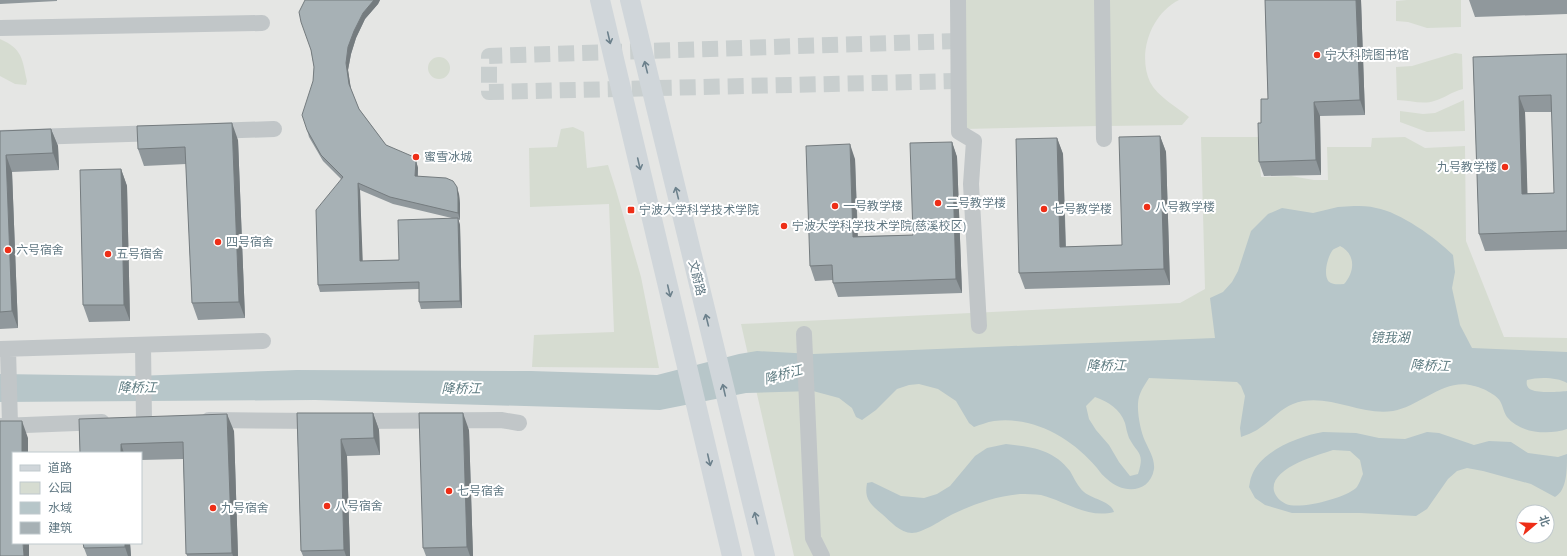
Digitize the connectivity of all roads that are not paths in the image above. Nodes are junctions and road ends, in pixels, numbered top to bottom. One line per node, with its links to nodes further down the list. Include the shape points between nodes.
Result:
1 (600, 0): 20 (main road, one-way to 20)
2 (630, 0): 21 (main road, 文蔚路, one-way to 2)
3 (958, 0): 12 (street, via 959,132 974,141 971,184)
4 (1102, 0): 11 (street)
5 (262, 23): 6 (street)
6 (0, 28)
7 (274, 129): 8 (street)
8 (195, 132)
9 (172, 133): 10 (street)
10 (0, 138)
11 (1104, 139)
12 (979, 326)
13 (804, 334): 22 (street, via 813,538)
14 (264, 341): 15 (street)
15 (143, 345): 16 (street); 19 (street, via 138,420)
16 (4, 349): 19 (street)
17 (197, 420): 18 (street, via 501,420)
18 (519, 423)
19 (5, 425)
20 (732, 556)
21 (765, 556)
22 (822, 556)

